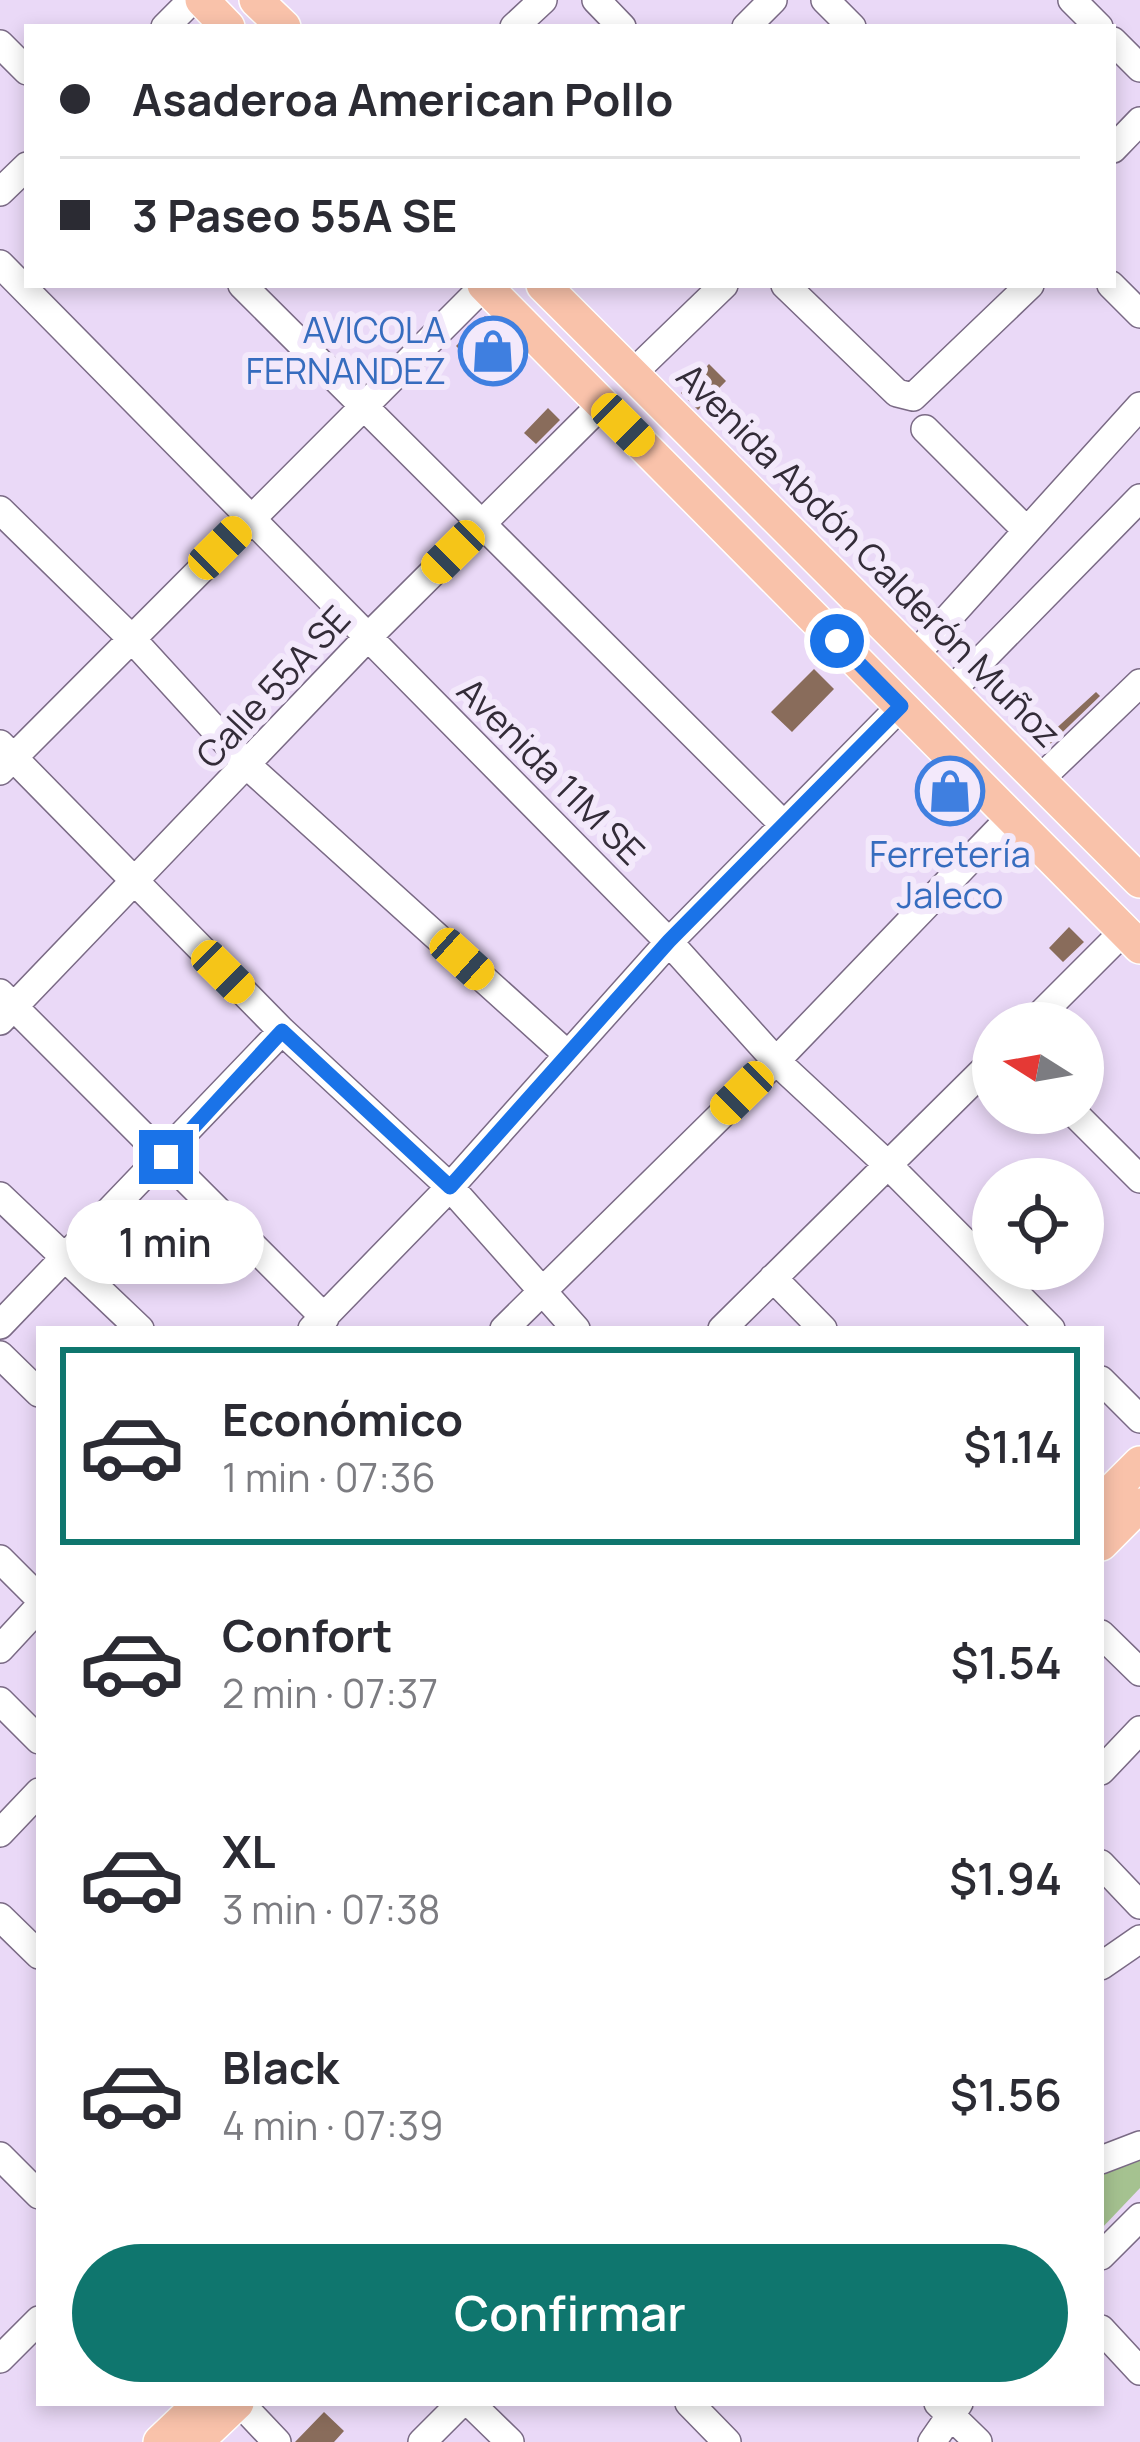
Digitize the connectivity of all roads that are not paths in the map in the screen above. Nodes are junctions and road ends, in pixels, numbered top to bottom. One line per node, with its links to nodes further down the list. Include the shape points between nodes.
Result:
1 (192, 0): 9 (street)
2 (202, 0): 10 (main road)
3 (256, 0): 11 (main road)
4 (543, 0): 12 (street)
5 (596, 0): 13 (street)
6 (773, 0): 14 (street)
7 (825, 0): 15 (street)
8 (1072, 0): 16 (street)
9 (168, 24)
10 (225, 24)
11 (281, 24)
12 (517, 24)
13 (619, 24)
14 (749, 24)
15 (849, 24)
16 (1096, 24)
17 (0, 44): 19 (street)
18 (1116, 44): 20 (street)
19 (24, 68)
20 (1140, 68)
21 (1140, 121): 22 (street)
22 (1116, 146)
23 (24, 169): 24 (street)
24 (0, 192)
25 (0, 264): 42 (street, Avenida 11M SE)
26 (245, 288): 37 (street)
27 (482, 288): 37 (street)
28 (488, 288): 36 (main road)
29 (546, 288): 35 (main road, Avenida Abdón Calderón Muñoz)
30 (721, 288): 35 (street)
31 (788, 288): 32 (street, via 896,394 913,398)
32 (1027, 288)
33 (1114, 288): 34 (street)
34 (1140, 314)
35 (632, 374): 47 (main road, Avenida Abdón Calderón Muñoz)
36 (602, 404): 43 (street, Calle 55A SE); 50 (main road)
37 (363, 406): 42 (street); 43 (street)
38 (1139, 411): 44 (street)
39 (925, 429): 44 (street)
40 (1140, 498): 49 (street)
41 (0, 511): 46 (street)
42 (250, 518): 45 (street, Avenida 11M SE); 46 (street)
43 (482, 524): 45 (street, Calle 55A SE); 55 (street)
44 (1027, 531): 47 (street)
45 (368, 637): 52 (street, Calle 55A SE); 59 (street, Avenida 11M SE)
46 (131, 638): 51 (street); 52 (street)
47 (914, 656): 49 (main road, Avenida Abdón Calderón Muñoz)
48 (1140, 683): 53 (street)
49 (950, 692): 53 (main road, Avenida Abdón Calderón Muñoz)
50 (901, 706): 54 (main road); 55 (street)
51 (5, 758): 57 (street)
52 (249, 767): 57 (street, Calle 55A SE); 63 (street)
53 (1039, 780): 56 (main road, Avenida Abdón Calderón Muñoz)
54 (1010, 818): 58 (main road); 64 (street)
55 (784, 825): 59 (street)
56 (1140, 881)
57 (133, 884): 61 (street, Calle 55A SE); 62 (street)
58 (1132, 939): 60 (street)
59 (669, 941): 63 (street); 64 (street, Avenida 11M SE)
60 (1056, 1002)
61 (5, 1008): 67 (street)
62 (282, 1031): 67 (street); 70 (street)
63 (568, 1055): 70 (street)
64 (776, 1060): 68 (street, Avenida 11M SE); 74 (street)
65 (972, 1082): 68 (street)
66 (1095, 1134): 69 (street)
67 (166, 1157): 72 (street); 75 (street)
68 (888, 1165): 73 (street); 82 (street, Avenida 11M SE)
69 (1140, 1179)
70 (450, 1187): 74 (street); 75 (street)
71 (0, 1196): 72 (street)
72 (64, 1254): 76 (street); 77 (street)
73 (773, 1278): 80 (street); 81 (street)
74 (544, 1288): 78 (street); 79 (street)
75 (323, 1324)
76 (0, 1325)
77 (137, 1326)
78 (507, 1326)
79 (574, 1326)
80 (725, 1326)
81 (820, 1326)
82 (1048, 1326)
83 (0, 1355): 85 (street)
84 (1104, 1383): 86 (street)
85 (36, 1390)
86 (1140, 1420)
87 (1140, 1463): 88 (main road)
88 (1104, 1499)
89 (1140, 1505): 90 (main road)
90 (1104, 1541)
91 (0, 1559): 92 (street)
92 (36, 1595)
93 (36, 1610): 95 (street)
94 (1104, 1637): 96 (street)
95 (0, 1649)
96 (1140, 1672)
97 (0, 1701): 99 (street)
98 (1140, 1730): 100 (street)
99 (36, 1737)
100 (1104, 1768)
101 (36, 1795): 102 (street)
102 (0, 1833)
103 (1104, 1867): 104 (street)
104 (1140, 1905)
105 (0, 1917): 107 (street)
106 (1140, 1939): 108 (street)
107 (36, 1952)
108 (1104, 1964)
109 (1140, 2145): 111 (street)
110 (0, 2156): 112 (street)
111 (1104, 2159)
112 (36, 2191)
113 (1140, 2217): 114 (street)
114 (1104, 2253)
115 (36, 2323): 117 (street)
116 (1104, 2332): 118 (street)
117 (0, 2359)
118 (1140, 2371)
119 (198, 2406): 126 (main road)
120 (236, 2406): 127 (main road)
121 (242, 2406): 128 (street)
122 (463, 2406): 129 (street)
123 (469, 2406): 130 (street)
124 (692, 2406): 131 (street)
125 (949, 2407): 132 (street); 133 (street)
126 (160, 2442)
127 (196, 2442)
128 (278, 2442)
129 (422, 2442)
130 (511, 2442)
131 (727, 2442)
132 (932, 2442)
133 (978, 2442)

